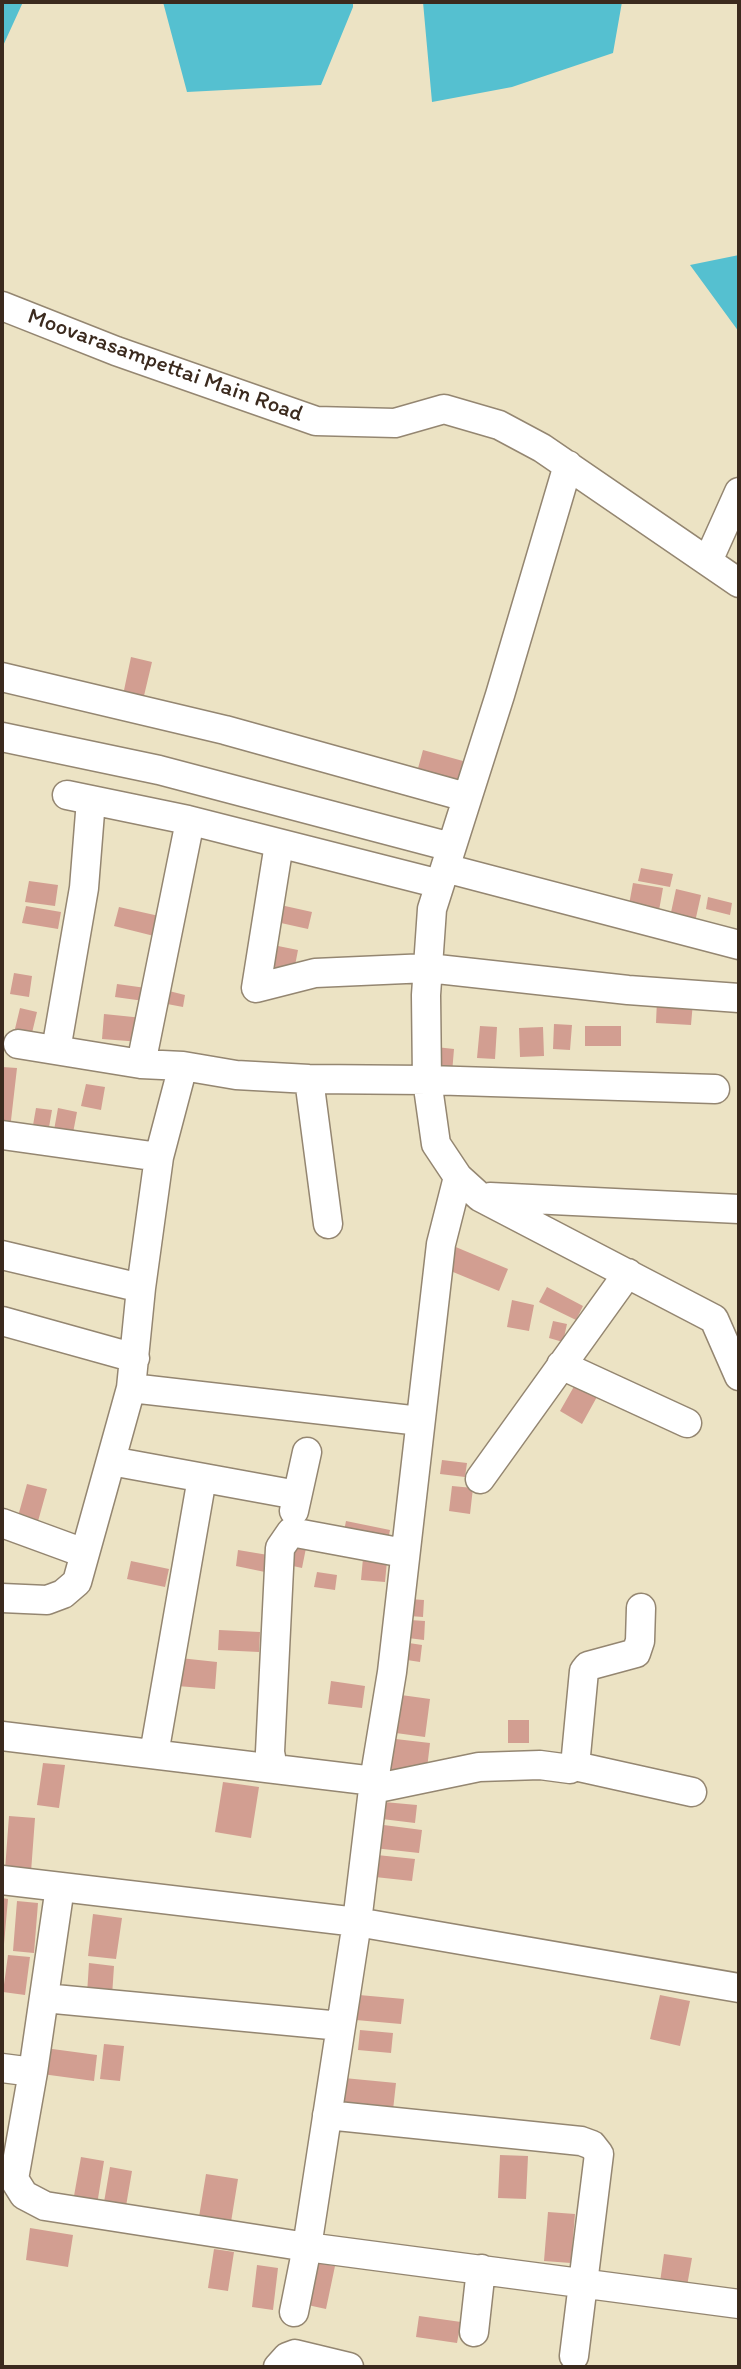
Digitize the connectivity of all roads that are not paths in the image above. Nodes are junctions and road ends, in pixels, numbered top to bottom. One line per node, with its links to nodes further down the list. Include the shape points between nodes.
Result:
1 (2, 306): 2 (street, Moovarasampettai Main Road, via 316,421 395,423 444,409 499,425)
2 (568, 466): 4 (street, Moovarasampettai Main Road); 8 (street)
3 (739, 492): 4 (street)
4 (708, 561): 5 (street, Moovarasampettai Main Road)
5 (739, 583)
6 (2, 677): 8 (street, via 225,730)
7 (2, 740): 11 (street, via 159,770)
8 (466, 797): 11 (street)
9 (190, 821): 10 (street); 16 (street, via 79,798 84,888); 17 (street)
10 (279, 844): 11 (street); 13 (street, via 256,988 315,972)
11 (445, 866): 12 (street); 13 (street, via 432,909)
12 (739, 945)
13 (428, 968): 14 (street); 20 (street)
14 (739, 998)
15 (18, 1044): 16 (street)
16 (56, 1050): 17 (street)
17 (141, 1064): 18 (street)
18 (183, 1066): 19 (street); 23 (street)
19 (309, 1079): 20 (street); 27 (street)
20 (427, 1080): 21 (street); 24 (street, via 436,1144)
21 (715, 1088)
22 (2, 1135): 23 (street)
23 (159, 1157): 30 (street)
24 (458, 1177): 25 (street); 37 (street, via 441,1244)
25 (480, 1197): 26 (street); 29 (street)
26 (739, 1209)
27 (328, 1224)
28 (2, 1255): 30 (street)
29 (628, 1273): 31 (street); 34 (street)
30 (141, 1288): 33 (street)
31 (727, 1320): 35 (street)
32 (2, 1321): 33 (street)
33 (135, 1358): 36 (street)
34 (561, 1365): 38 (street); 42 (street)
35 (739, 1376)
36 (131, 1388): 37 (street); 40 (street)
37 (420, 1421): 47 (street)
38 (687, 1423)
39 (307, 1452): 43 (street)
40 (111, 1461): 41 (street); 46 (street)
41 (202, 1478): 43 (street); 51 (street)
42 (480, 1479)
43 (297, 1494): 45 (street)
44 (2, 1523): 46 (street)
45 (291, 1532): 47 (street); 53 (street, via 280,1549 270,1752)
46 (84, 1553): 48 (street, via 77,1582 63,1594 47,1600)
47 (404, 1553): 54 (street)
48 (2, 1598)
49 (641, 1608): 52 (street, via 636,1653 584,1671)
50 (2, 1736): 51 (street)
51 (154, 1754): 53 (street)
52 (575, 1766): 54 (street, via 479,1768); 55 (street)
53 (273, 1768): 54 (street)
54 (374, 1785): 58 (street)
55 (692, 1792)
56 (2, 1880): 57 (street)
57 (60, 1887): 58 (street); 60 (street)
58 (357, 1922): 59 (street); 61 (street)
59 (739, 1988)
60 (44, 1998): 61 (street); 63 (street)
61 (341, 2026): 64 (street)
62 (2, 2068): 63 (street)
63 (33, 2072): 65 (street, via 14,2179 24,2195 45,2206)
64 (327, 2115): 65 (street); 67 (street, via 592,2145 599,2154)
65 (307, 2247): 66 (street); 69 (street)
66 (481, 2269): 67 (street); 70 (street)
67 (583, 2282): 68 (street); 71 (street)
68 (739, 2304)
69 (294, 2312)
70 (474, 2332)
71 (574, 2356)
72 (278, 2367): 73 (street, via 295,2354)
73 (349, 2367)

